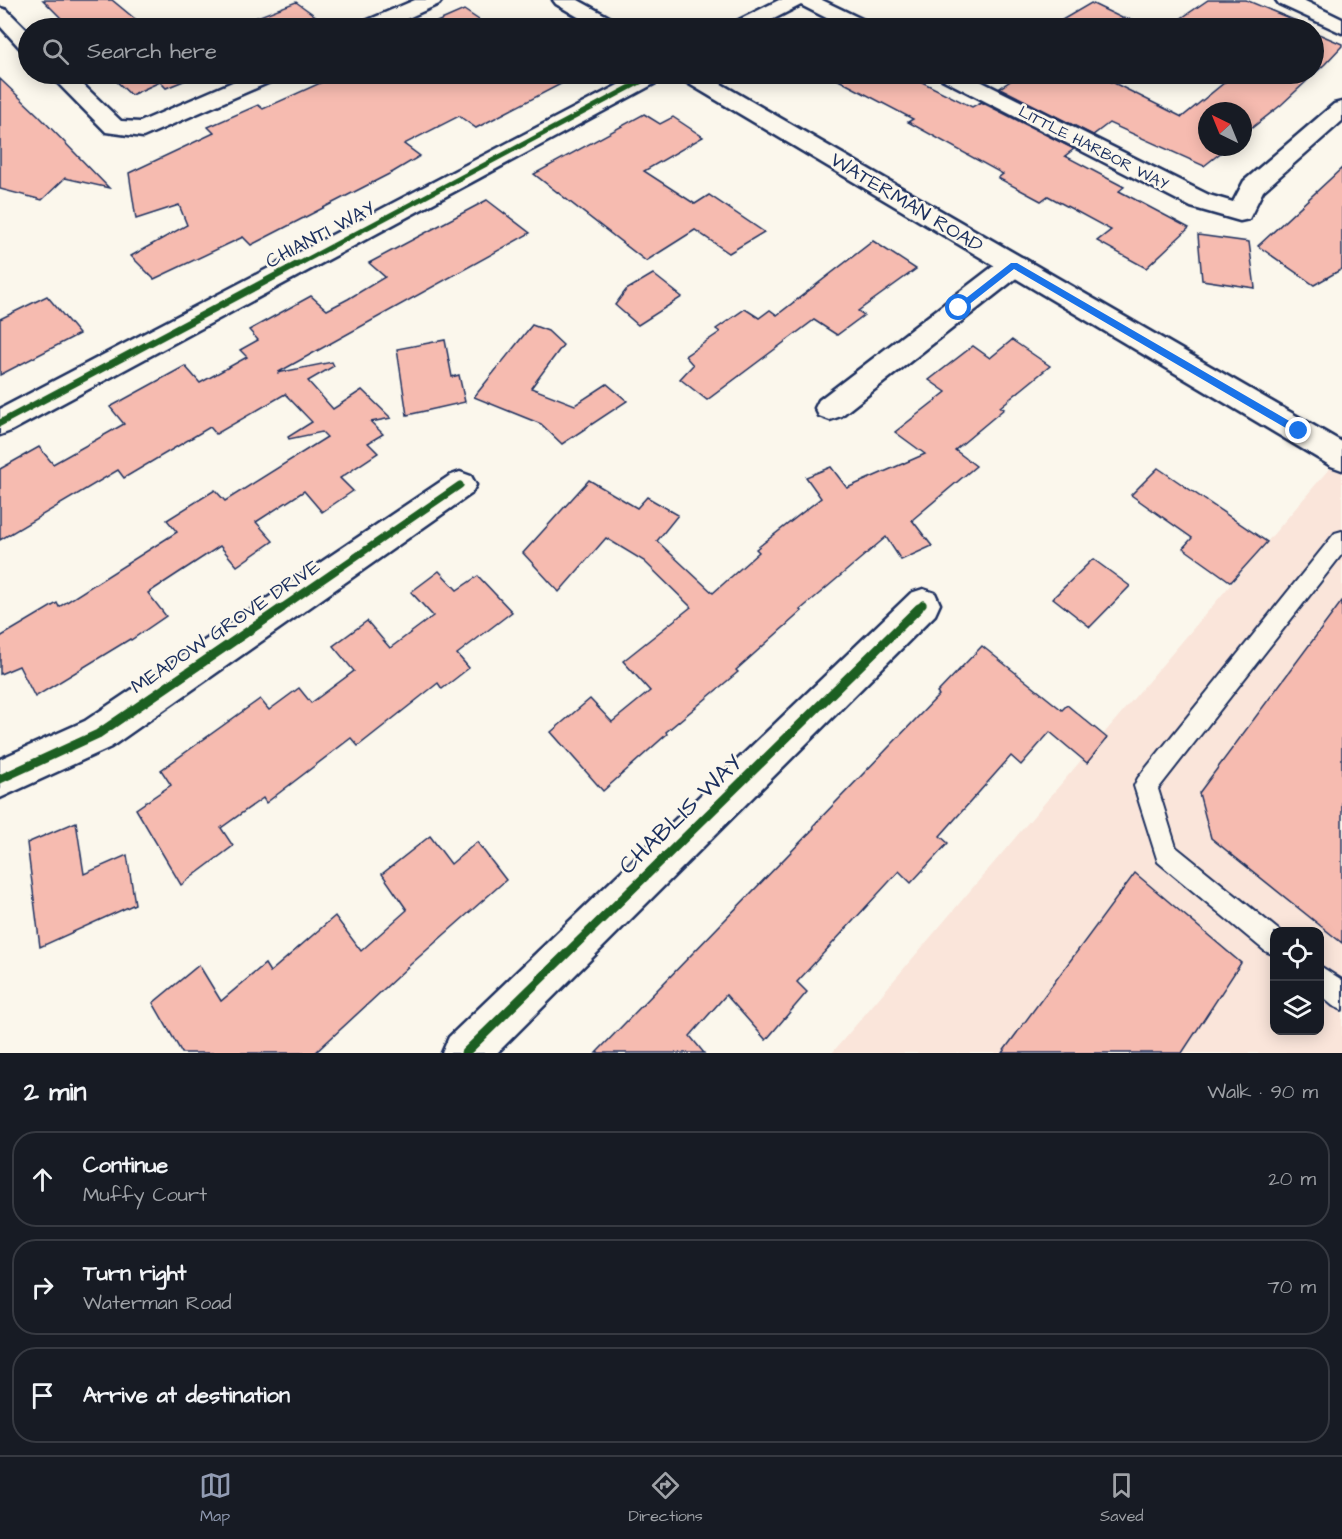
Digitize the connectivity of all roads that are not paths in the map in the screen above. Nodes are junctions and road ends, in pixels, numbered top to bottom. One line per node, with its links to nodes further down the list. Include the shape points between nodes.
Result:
1 (432, 0): 7 (street)
2 (563, 0): 8 (street)
3 (795, 0): 9 (street)
4 (806, 0): 10 (street)
5 (1286, 0): 11 (street)
6 (0, 14): 14 (street)
7 (392, 18)
8 (594, 18)
9 (760, 18)
10 (842, 18)
11 (1323, 18)
12 (1324, 18): 13 (street)
13 (1342, 27)
14 (18, 32)
15 (70, 84): 16 (street, via 114,127 143,130)
16 (246, 84)
17 (636, 84): 23 (street, CHIANTI WAY)
18 (706, 84): 21 (street, WATERMAN ROAD)
19 (970, 84): 20 (street, LITTLE HARBOR WAY, via 1200,201 1240,213 1253,188)
20 (1342, 109)
21 (1014, 265): 22 (street); 24 (street, WATERMAN ROAD)
22 (830, 408)
23 (0, 423)
24 (1342, 457)
25 (460, 485): 28 (street, MEADOW GROVE DRIVE, via 98,734)
26 (1342, 538): 29 (lane, via 1146,786 1166,854)
27 (923, 604): 32 (street, CHABLIS WAY)
28 (0, 779)
29 (1270, 938)
30 (1322, 981): 31 (lane)
31 (1342, 998)
32 (465, 1053)

